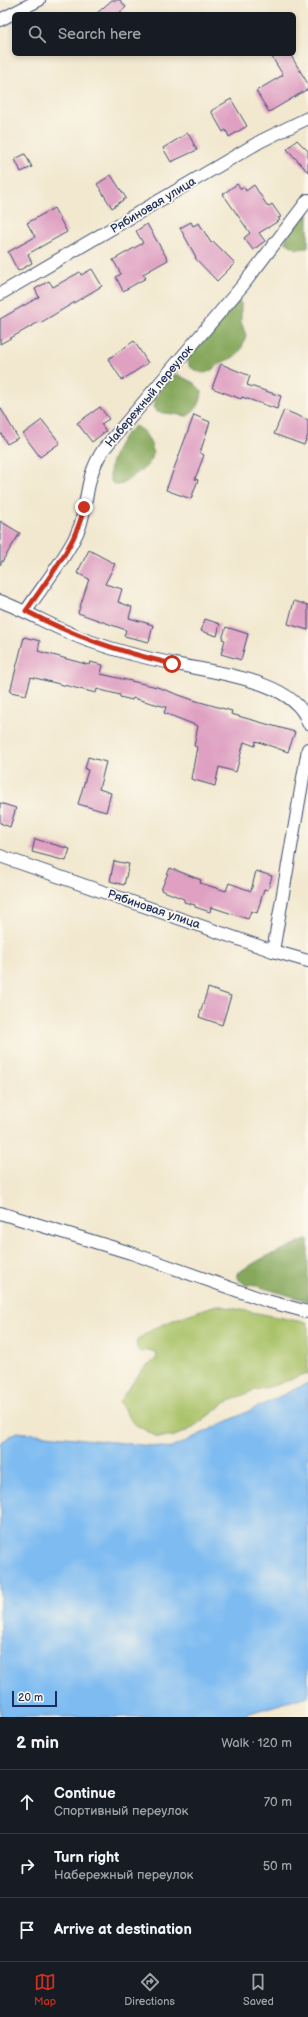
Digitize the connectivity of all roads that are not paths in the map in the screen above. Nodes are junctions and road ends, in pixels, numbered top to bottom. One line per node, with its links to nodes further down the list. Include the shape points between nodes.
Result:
1 (39, 0): 2 (street)
2 (16, 12)
3 (12, 14): 4 (street)
4 (0, 20)
5 (308, 118): 7 (street, Рябиновая улица, via 261,141)
6 (308, 200): 9 (street, Набережный переулок, via 243,286 103,450 91,472 80,524 74,539)
7 (0, 294)
8 (0, 601): 9 (street)
9 (26, 611): 10 (street, via 109,648 255,682 294,701 304,712)
10 (308, 723)
11 (308, 749): 13 (street)
12 (0, 856): 13 (street, Рябиновая улица)
13 (273, 951): 14 (street, Рябиновая улица)
14 (308, 961)
15 (0, 1213): 16 (street, via 131,1253 267,1301)
16 (308, 1312)

